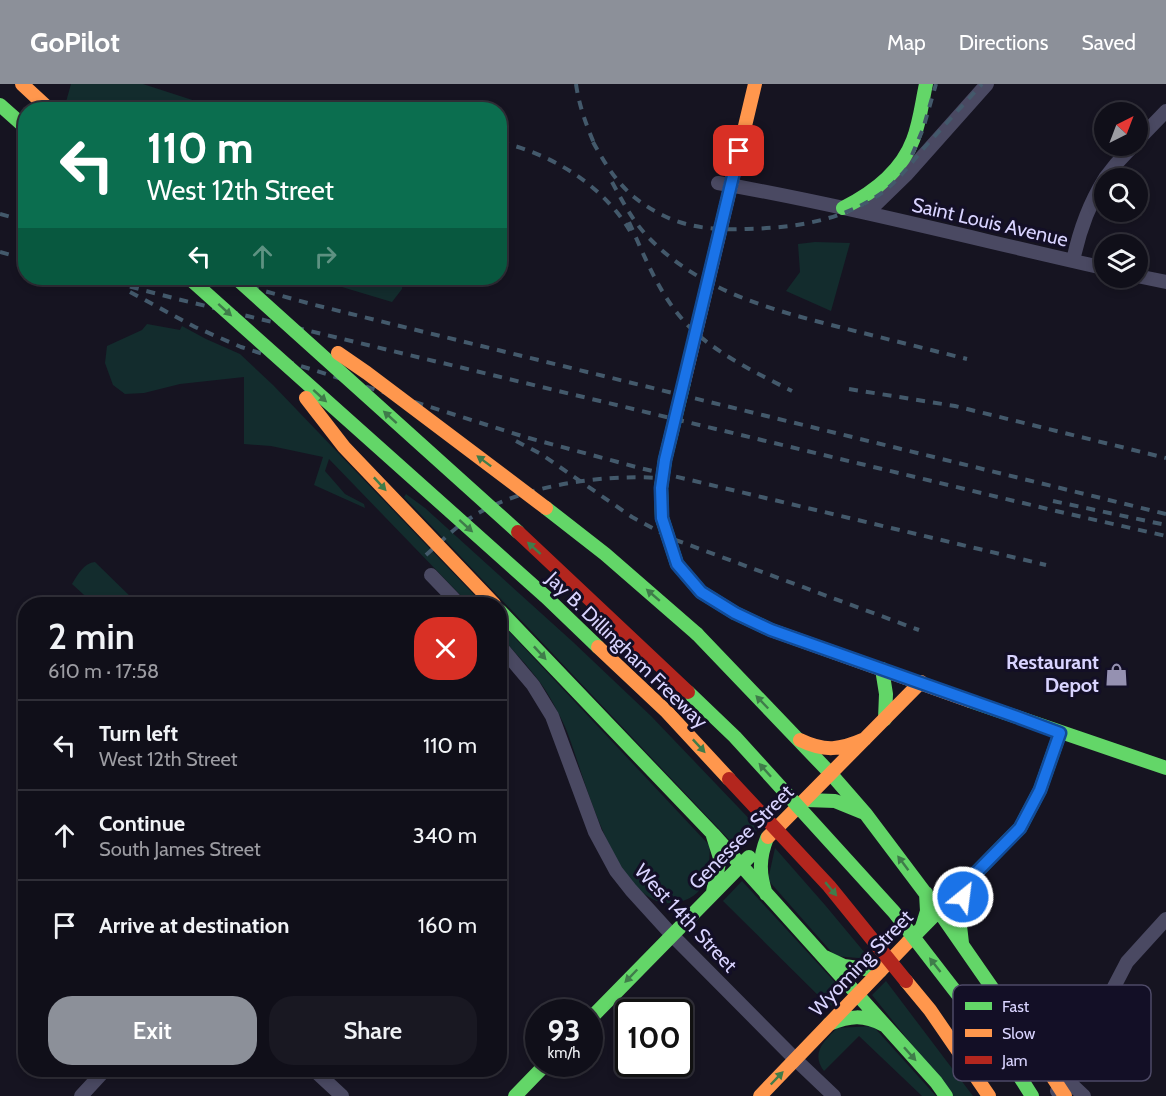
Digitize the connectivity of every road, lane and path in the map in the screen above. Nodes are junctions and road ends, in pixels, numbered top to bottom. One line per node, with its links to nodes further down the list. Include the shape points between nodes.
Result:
1 (22, 84): 5 (main road)
2 (755, 84): 29 (main road, bridge, via 665,460 662,518 677,564 701,592 771,630)
3 (926, 84): 14 (main road, via 913,140 901,161 872,192)
4 (987, 84): 15 (street)
5 (41, 102)
6 (0, 105): 8 (main road)
7 (1166, 111): 9 (street)
8 (18, 121)
9 (1148, 130)
10 (1124, 156): 11 (street)
11 (1113, 168)
12 (718, 183): 14 (street, Saint Louis Avenue)
13 (1094, 199): 16 (street)
14 (843, 208): 15 (street, Saint Louis Avenue)
15 (867, 213): 16 (street, Saint Louis Avenue)
16 (1072, 261): 17 (street, Saint Louis Avenue)
17 (1094, 266)
18 (1148, 278): 19 (street)
19 (1166, 282)
20 (197, 285): 23 (main road, Jay B. Dillingham Freeway, one-way to 23, bridge)
21 (244, 285): 22 (main road, Jay B. Dillingham Freeway, bridge)
22 (262, 302): 33 (main road, one-way to 22, bridge, via 697,634 605,554 367,373); 55 (main road, Jay B. Dillingham Freeway, one-way to 22, bridge, via 894,912 735,737 556,567)
23 (261, 343): 26 (main road, one-way to 26, bridge, via 344,447); 60 (main road, Jay B. Dillingham Freeway, one-way to 60, bridge, via 546,597 667,712 829,886)
24 (431, 575): 25 (street)
25 (452, 597)
26 (487, 597)
27 (507, 618): 39 (main road, one-way to 39)
28 (507, 654): 49 (street, West 14th Street, via 552,716 595,832 616,871)
29 (882, 669): 30 (main road); 31 (main road)
30 (921, 682): 31 (main road, Genessee Street); 32 (main road)
31 (885, 719): 34 (main road, Genessee Street)
32 (1060, 733): 35 (main road); 42 (main road, Wyoming Street, via 1040,790 1020,828)
33 (797, 739): 34 (main road, via 814,748 831,750); 36 (main road)
34 (866, 739): 36 (main road, Genessee Street)
35 (1166, 768)
36 (831, 774): 37 (main road, Genessee Street); 38 (main road)
37 (806, 800): 38 (main road, via 835,801); 40 (main road, Genessee Street)
38 (865, 813): 44 (main road, one-way to 38)
39 (713, 834): 41 (main road); 43 (main road, via 720,858)
40 (767, 838): 41 (main road, Genessee Street); 45 (main road, via 759,868)
41 (740, 865): 43 (main road, Genessee Street); 45 (main road)
42 (965, 884): 46 (main road, Wyoming Street); 50 (main road, via 959,917)
43 (713, 892): 49 (main road, Genessee Street)
44 (926, 893): 46 (main road); 48 (main road, via 927,916)
45 (766, 894): 51 (main road)
46 (938, 910): 48 (main road, Wyoming Street); 50 (main road)
47 (1164, 923): 54 (street, via 1127,962)
48 (922, 927): 52 (main road, Wyoming Street)
49 (671, 934): 57 (main road, Genessee Street, one-way to 57); 61 (street, West 14th Street)
50 (963, 945): 53 (main road, bridge)
51 (823, 956): 52 (main road, via 844,966); 56 (main road)
52 (880, 971): 56 (main road, Wyoming Street)
53 (990, 985)
54 (1115, 985)
55 (953, 989)
56 (857, 995): 58 (main road, Wyoming Street); 59 (main road)
57 (603, 1005)
58 (829, 1024): 59 (main road, via 857,1016); 61 (main road, Wyoming Street)
59 (885, 1026): 75 (main road, one-way to 75)
60 (953, 1044)
61 (795, 1059): 73 (main road, Wyoming Street, one-way to 61); 74 (street, West 14th Street)
62 (99, 1077): 70 (street)
63 (322, 1077): 71 (street)
64 (533, 1077): 72 (main road)
65 (979, 1081): 76 (main road, Jay B. Dillingham Freeway, one-way to 76, bridge)
66 (1022, 1081): 77 (main road, Jay B. Dillingham Freeway, one-way to 66, bridge)
67 (1055, 1081): 79 (main road, bridge)
68 (1064, 1081): 78 (street)
69 (1068, 1081): 80 (street)
70 (81, 1096)
71 (342, 1096)
72 (515, 1096)
73 (760, 1096)
74 (834, 1096)
75 (946, 1096)
76 (989, 1096)
77 (1032, 1096)
78 (1052, 1096)
79 (1065, 1096)
80 (1084, 1096)

